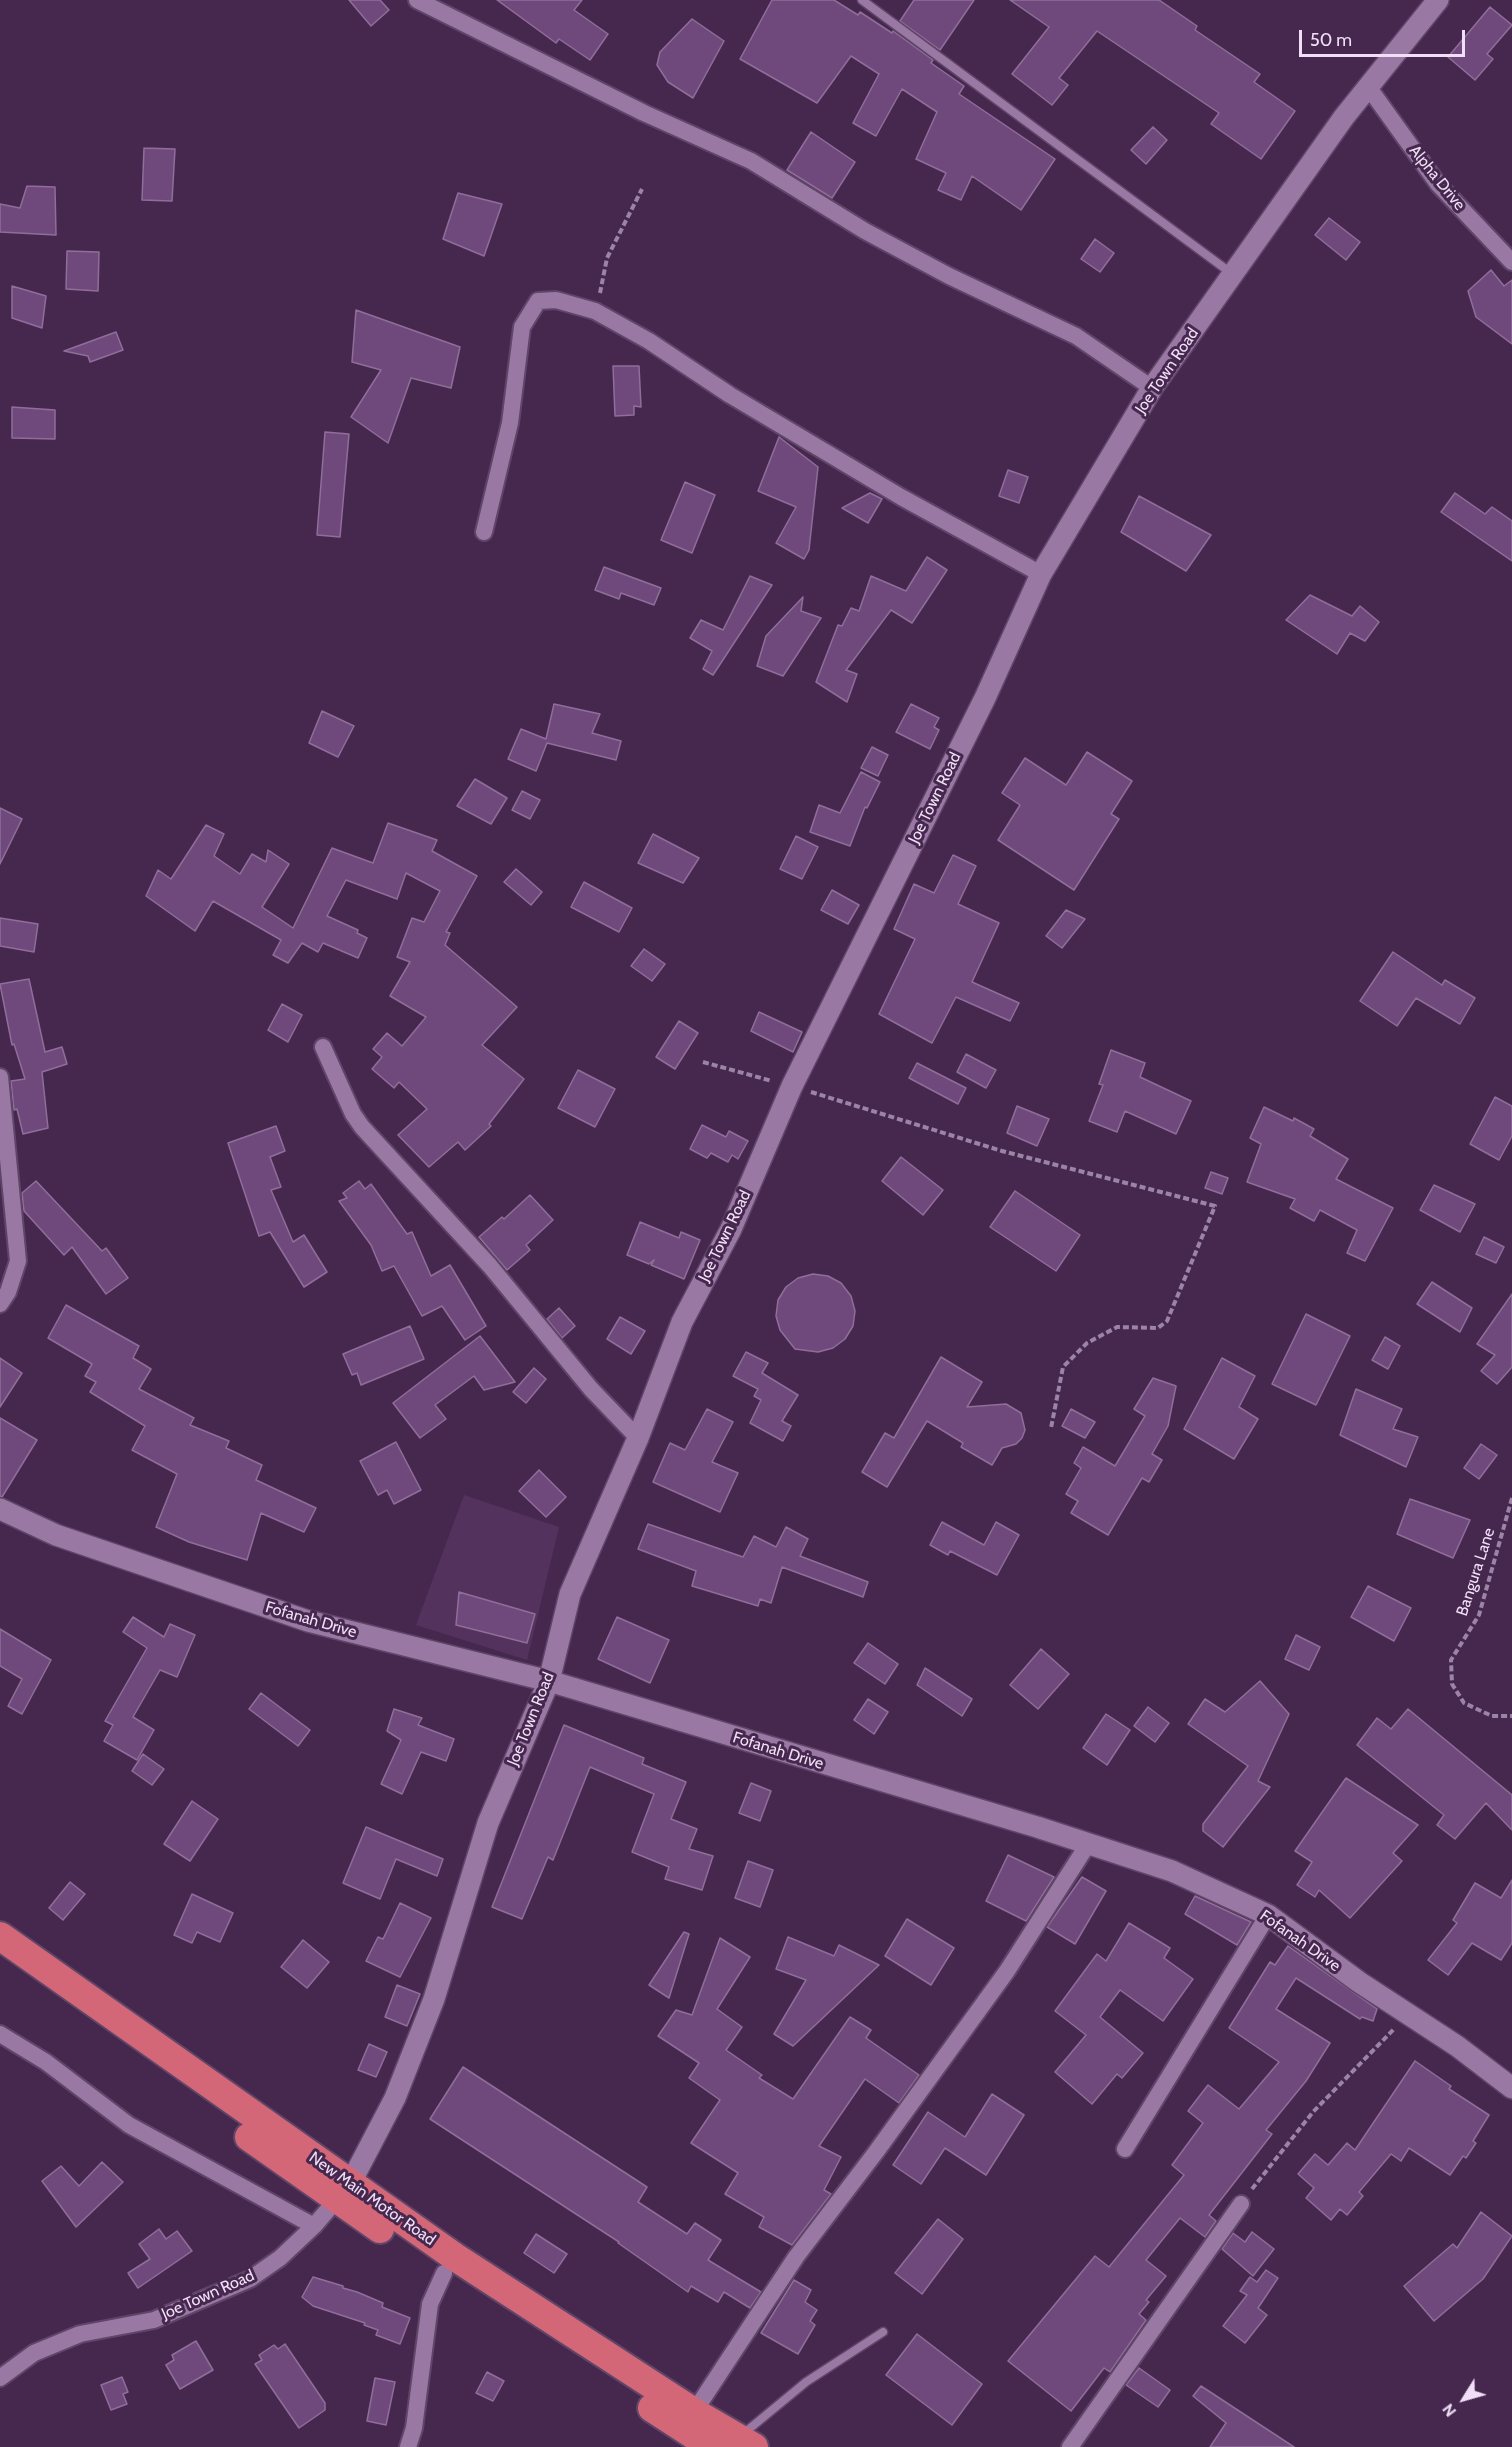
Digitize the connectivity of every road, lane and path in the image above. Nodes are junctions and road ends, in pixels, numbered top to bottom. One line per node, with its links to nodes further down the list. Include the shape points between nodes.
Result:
1 (417, 0): 9 (street, via 644,113 751,161 876,237 1076,336)
2 (862, 0): 7 (lane)
3 (1438, 0): 4 (street, Joe Town Road)
4 (1369, 88): 6 (street, Alpha Drive, via 1438,184); 7 (street, Joe Town Road, via 1344,117)
5 (642, 189): 8 (path, via 607,258)
6 (1512, 262)
7 (1234, 275): 9 (street, Joe Town Road)
8 (595, 311): 10 (street, via 556,300 538,302 522,327 510,423); 11 (street, via 901,497)
9 (1152, 388): 11 (street, Joe Town Road)
10 (483, 532)
11 (1041, 574): 15 (street, Joe Town Road, via 985,698)
12 (323, 1047): 18 (street, via 362,1127 490,1266 591,1389)
13 (703, 1062): 15 (path)
14 (0, 1077): 16 (street, via 18,1261)
15 (792, 1086): 17 (path, via 1002,1151 1215,1206 1167,1320 1158,1328 1117,1327 1087,1343 1063,1367); 18 (street, Joe Town Road, via 731,1229 682,1322)
16 (0, 1304)
17 (1051, 1428)
18 (638, 1438): 21 (street, Joe Town Road, via 570,1594)
19 (1512, 1498): 22 (path, Bangura Lane, via 1479,1615 1451,1660 1452,1684 1464,1703 1492,1716)
20 (0, 1509): 21 (street, Fofanah Drive, via 56,1535 308,1621)
21 (549, 1681): 23 (street, Fofanah Drive); 31 (street, Joe Town Road, via 488,1823 434,1999 395,2098)
22 (1512, 1716)
23 (1088, 1844): 24 (street, Fofanah Drive, via 1172,1871); 37 (street, via 1007,1971 796,2256)
24 (1268, 1915): 27 (street, Fofanah Drive); 30 (street)
25 (0, 1936): 31 (highway, New Main Motor Road)
26 (0, 1960): 31 (highway, New Main Motor Road)
27 (1408, 2015): 29 (street, Fofanah Drive); 32 (path, via 1313,2112)
28 (0, 2034): 33 (street, via 46,2062 129,2125)
29 (1512, 2088)
30 (1125, 2149)
31 (343, 2192): 33 (street, Joe Town Road); 34 (highway, New Main Motor Road); 37 (highway, New Main Motor Road, via 456,2257)
32 (1241, 2204): 40 (street)
33 (314, 2226): 36 (street, Joe Town Road, via 250,2279 154,2320 80,2334 34,2353)
34 (444, 2273): 38 (highway, New Main Motor Road); 39 (street, via 430,2304 414,2428)
35 (883, 2332): 38 (lane, via 806,2382)
36 (0, 2378)
37 (694, 2412): 38 (highway, New Main Motor Road)
38 (735, 2444)
39 (408, 2447)
40 (1070, 2447)

